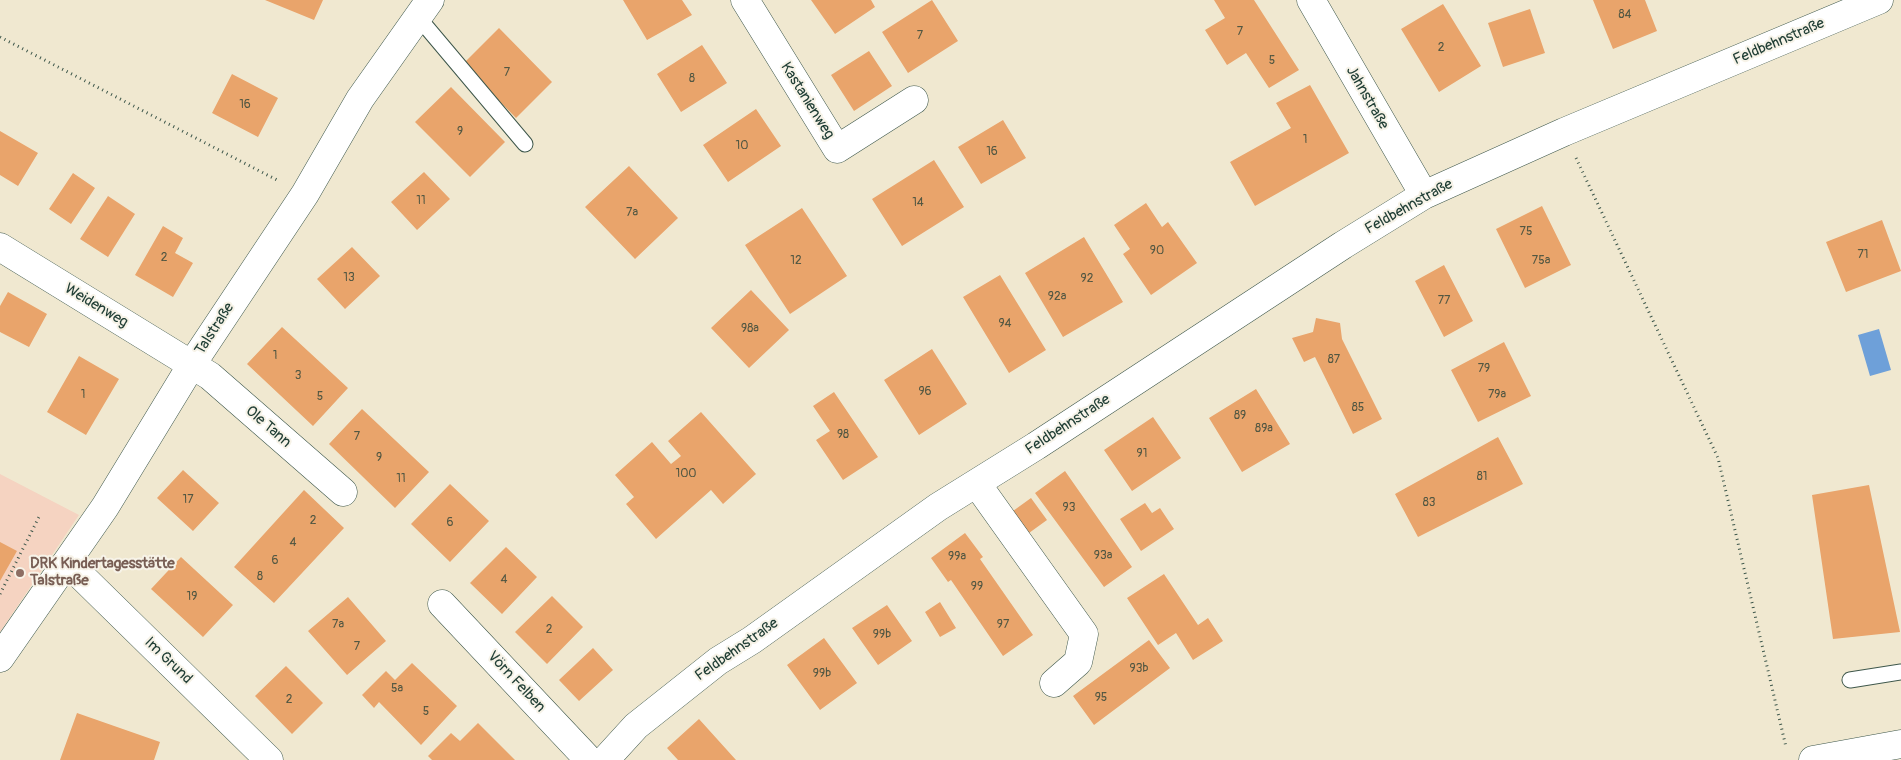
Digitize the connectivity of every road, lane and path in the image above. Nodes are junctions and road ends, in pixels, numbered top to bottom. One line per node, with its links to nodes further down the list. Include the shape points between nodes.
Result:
1 (745, 0): 6 (street, Kastanienweg, via 837,149)
2 (1311, 0): 10 (street, Jahnstraße)
3 (1879, 0): 7 (street, Feldbehnstraße)
4 (424, 9): 8 (lane); 9 (street, Talstraße, via 360,99)
5 (0, 37): 9 (path)
6 (914, 100)
7 (1564, 132): 10 (street, Feldbehnstraße); 24 (path, via 1718,458)
8 (525, 144)
9 (304, 194): 12 (street, Talstraße)
10 (1424, 195): 13 (street, Feldbehnstraße, via 1343,244)
11 (0, 247): 12 (street, Weidenweg)
12 (192, 364): 14 (street, Ole Tann); 16 (street, Talstraße, via 105,507)
13 (977, 484): 22 (street, via 1084,634 1078,662); 27 (street, Feldbehnstraße, via 938,507 718,661 636,726)
14 (343, 492)
15 (39, 517): 17 (path)
16 (67, 562): 19 (street, Talstraße); 25 (street, Im Grund)
17 (0, 594)
18 (442, 604): 26 (street, Vörn Felben)
19 (0, 658)
20 (1901, 672): 21 (lane)
21 (1850, 680)
22 (1054, 683)
23 (1901, 744): 28 (street)
24 (1787, 750)
25 (269, 760)
26 (589, 760)
27 (605, 760)
28 (1813, 760)

